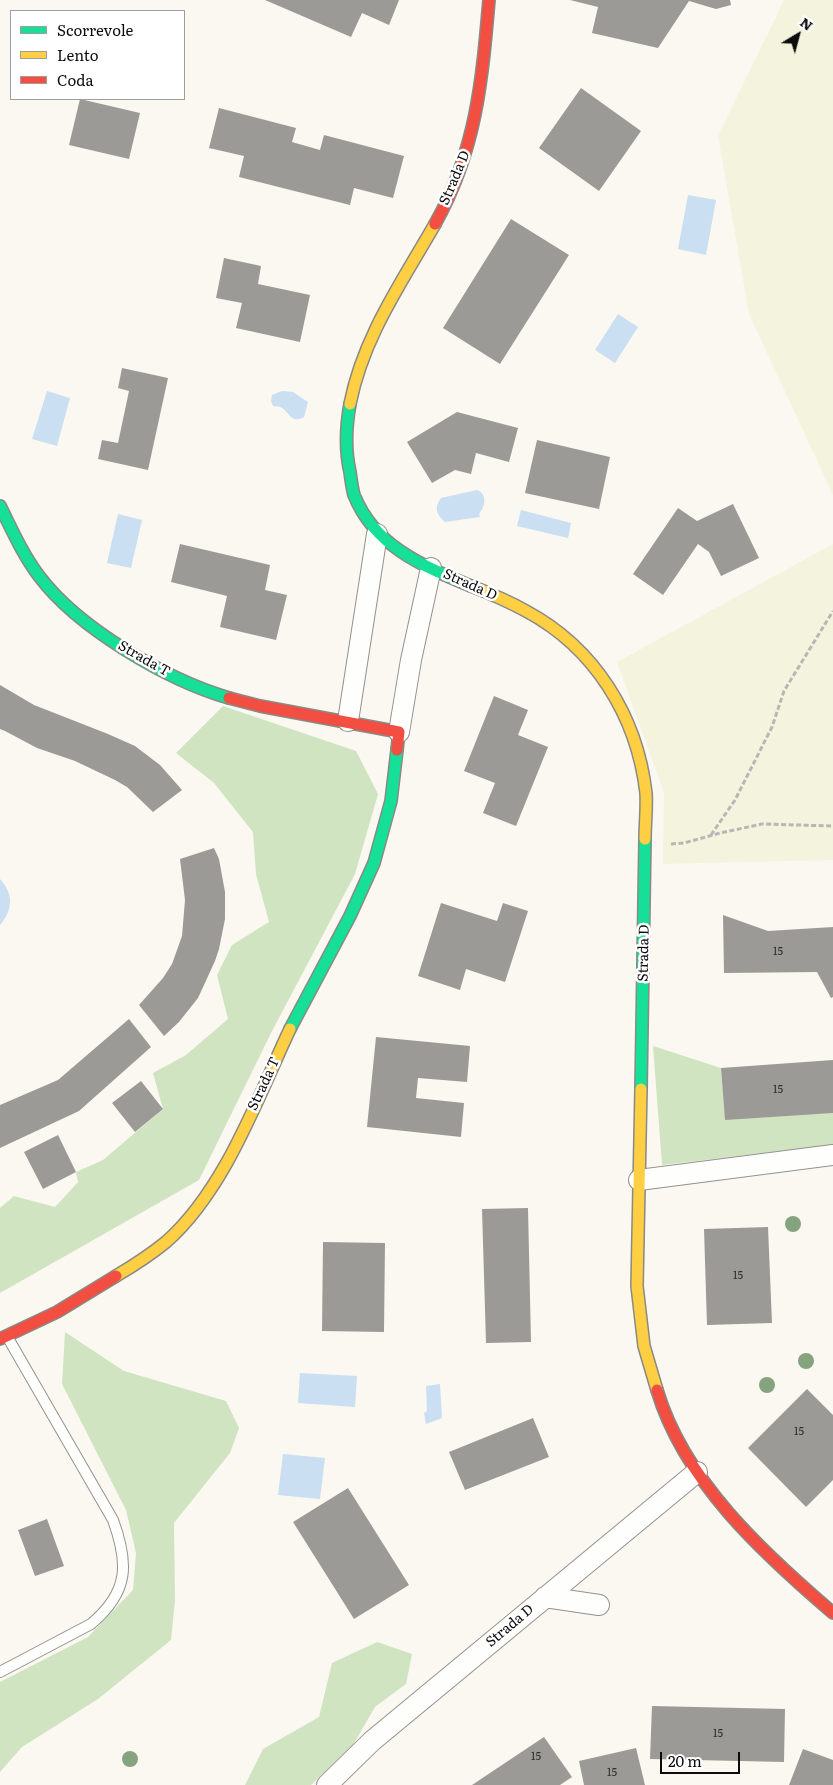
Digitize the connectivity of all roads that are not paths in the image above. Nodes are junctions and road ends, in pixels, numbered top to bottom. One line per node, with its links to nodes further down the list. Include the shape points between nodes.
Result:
1 (489, 0): 3 (street, Strada D, via 478,105 465,155 448,199 374,330 354,386 346,429 346,457 360,508)
2 (0, 506): 5 (street, Strada T, via 33,567 60,600 137,657 191,685 243,702)
3 (377, 534): 4 (street, Strada D, via 402,553); 5 (street)
4 (431, 568): 6 (street, Strada T); 8 (street, Strada D, via 528,612 561,634 602,674 632,728 639,749 646,795)
5 (348, 721): 6 (street, Strada T)
6 (399, 732): 9 (street, Strada T, via 391,801 374,863 220,1176 187,1220 146,1258 57,1312)
7 (833, 1155): 8 (street)
8 (639, 1180): 10 (street, Strada D, via 637,1286 646,1354 669,1424)
9 (4, 1338): 14 (lane, via 113,1520 122,1546 123,1569 119,1590 103,1614 91,1624)
10 (697, 1472): 11 (street, Strada D); 13 (street, Strada D, via 754,1543)
11 (545, 1597): 12 (street); 15 (street, Strada D, via 372,1741)
12 (599, 1604)
13 (833, 1613)
14 (0, 1672)
15 (327, 1785)

